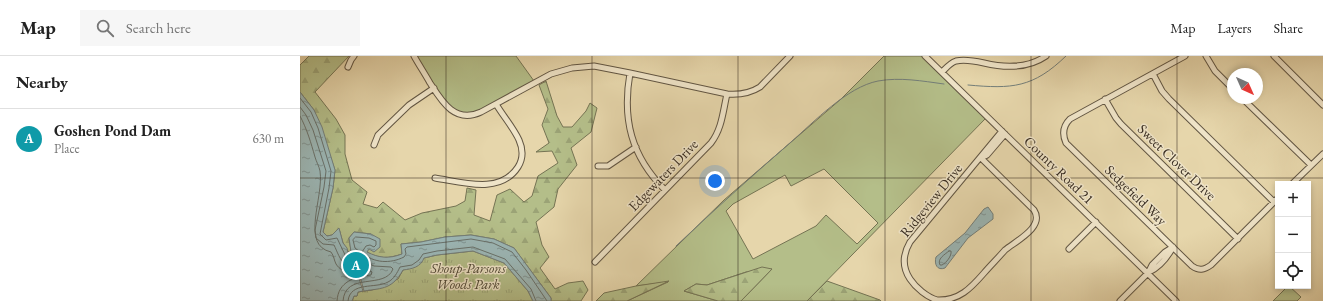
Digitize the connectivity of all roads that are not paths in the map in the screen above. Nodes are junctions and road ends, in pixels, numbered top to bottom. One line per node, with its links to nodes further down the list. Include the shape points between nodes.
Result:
1 (354, 56): 9 (street)
2 (414, 56): 14 (street)
3 (790, 56): 15 (street, via 760,87 739,94)
4 (925, 56): 11 (street, County Road 21)
5 (1046, 56): 11 (street, via 1033,63 1011,67 962,60 950,64)
6 (1185, 56): 12 (street)
7 (1206, 56): 13 (street, via 1215,71)
8 (1274, 56): 19 (street)
9 (348, 67)
10 (630, 72): 15 (street); 17 (street, via 594,66 562,70 540,79); 22 (street, via 627,115)
11 (942, 72): 20 (street, County Road 21)
12 (1153, 74): 16 (street); 30 (street, via 1169,99)
13 (1227, 83)
14 (434, 88): 17 (street, via 442,101 454,112 466,116); 21 (street, via 409,105 378,135)
15 (727, 94): 29 (street, Edgewaters Drive, via 716,136)
16 (1105, 99): 33 (street, Sweet Clover Drive, via 1121,124); 34 (street, Sedgefield Way, via 1070,119 1063,131 1064,140)
17 (496, 104): 27 (street, via 519,140 521,158 514,172 501,181 487,185)
18 (1248, 104): 25 (street)
19 (1323, 105)
20 (1004, 132): 24 (street, Ridgeview Drive); 32 (street, County Road 21)
21 (374, 145)
22 (636, 147): 26 (street, via 608,166); 29 (street, via 644,165)
23 (1323, 154): 25 (street)
24 (981, 158): 38 (street, Ridgeview Drive, via 910,242 906,252 905,266 912,282 929,297 941,301); 38 (street, via 1031,206 1037,216 1036,223 1006,249 968,291)
25 (1311, 165): 28 (street)
26 (598, 166)
27 (436, 178)
28 (1295, 181)
29 (665, 190): 36 (street, Edgewaters Drive)
30 (1275, 199)
31 (1275, 201): 33 (street)
32 (1096, 222): 35 (street); 37 (street, County Road 21)
33 (1238, 238): 34 (street, Sedgefield Way, via 1211,265 1200,270)
34 (1173, 248): 37 (street, via 1156,269)
35 (1069, 249)
36 (595, 262)
37 (1148, 273): 39 (street); 40 (street, County Road 21)
38 (953, 300)
39 (1120, 301)
40 (1176, 301)

